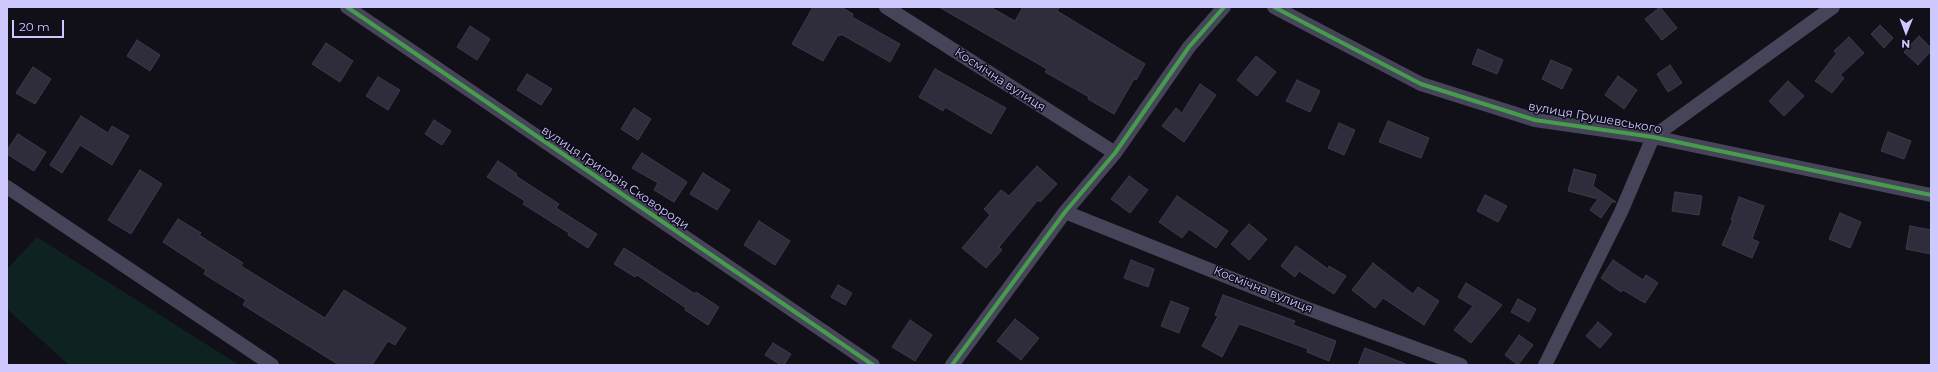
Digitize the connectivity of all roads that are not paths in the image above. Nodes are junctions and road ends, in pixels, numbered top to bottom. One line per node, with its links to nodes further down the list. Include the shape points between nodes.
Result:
1 (347, 7): 12 (street, вулиця Григорія Сковороди)
2 (886, 7): 7 (street, Космічна вулиця)
3 (1224, 7): 7 (street, via 1189,47)
4 (1274, 7): 6 (street, вулиця Грушевського, via 1421,84 1536,120)
5 (1833, 7): 6 (street)
6 (1652, 138): 9 (street, вулиця Грушевського); 15 (street, via 1621,212)
7 (1115, 153): 10 (street)
8 (7, 187): 11 (street)
9 (1931, 196)
10 (1065, 212): 13 (street); 14 (street, Космічна вулиця, via 1303,307)
11 (272, 365)
12 (873, 365)
13 (952, 365)
14 (1461, 365)
15 (1545, 365)

